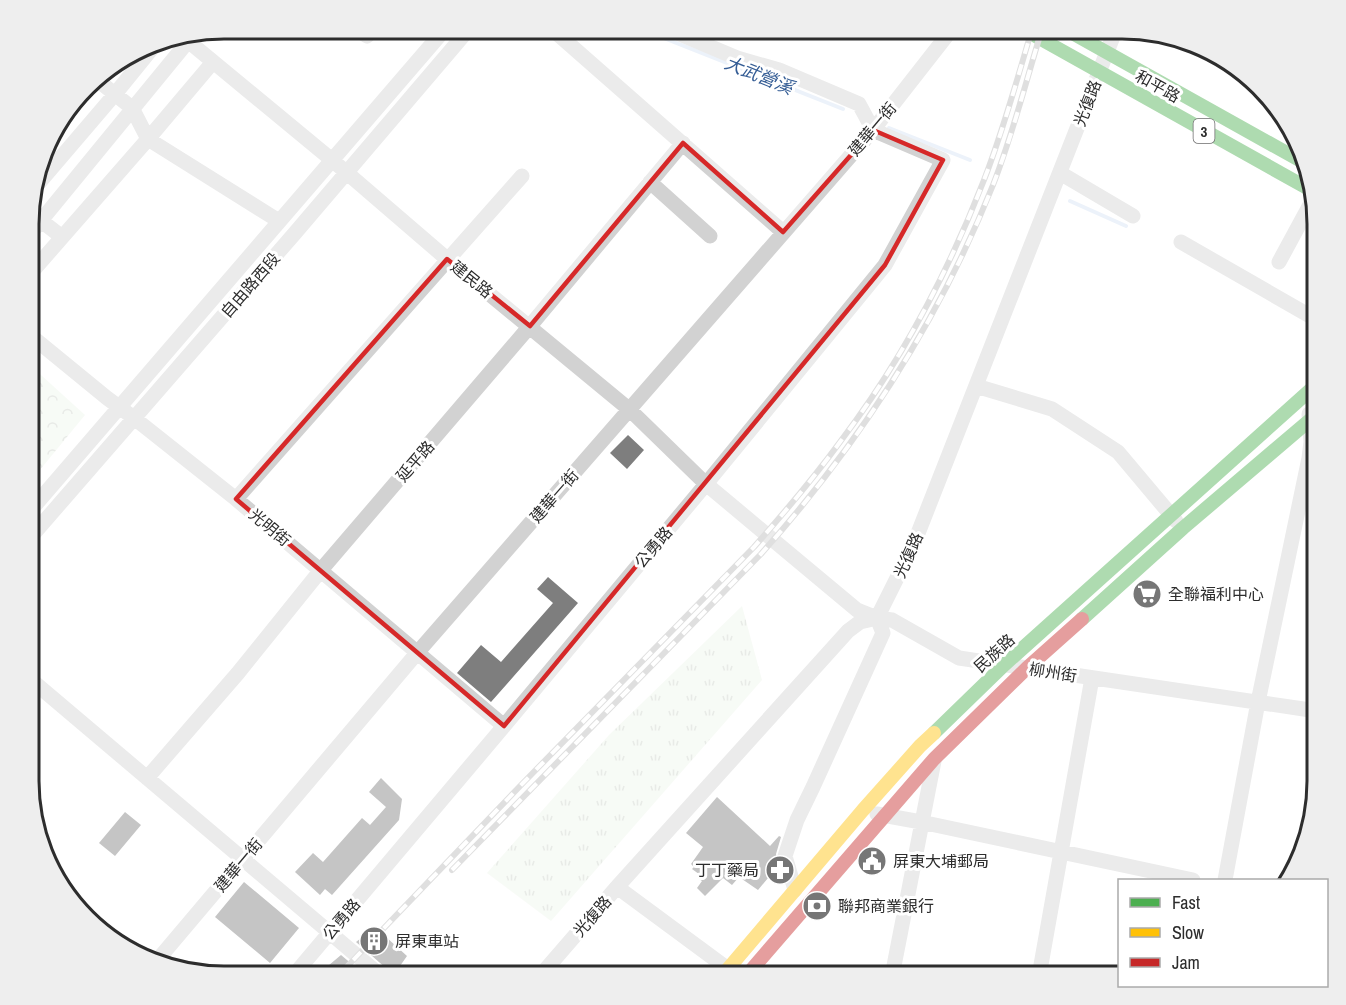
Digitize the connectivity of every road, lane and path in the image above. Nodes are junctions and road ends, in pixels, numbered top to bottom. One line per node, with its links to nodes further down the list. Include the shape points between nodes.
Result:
1 (436, 39): 22 (street, 自由路西段)
2 (460, 39): 23 (street, 自由路西段)
3 (563, 39): 20 (street)
4 (692, 39): 18 (street, via 859,104)
5 (944, 39): 18 (street, 建華一街)
6 (1041, 39): 14 (street, 和平路 / 3)
7 (1083, 39): 11 (street, 和平路 / 3)
8 (1112, 39): 11 (street, 光復路)
9 (193, 42): 13 (street, 建民路)
10 (182, 45): 17 (street)
11 (1107, 52): 14 (street, 光復路); 21 (street, 和平路 / 3)
12 (145, 57): 16 (street)
13 (213, 62): 19 (street); 22 (street, 建民路)
14 (1099, 72): 24 (street, 光復路); 28 (street, 和平路 / 3)
15 (103, 84): 16 (street)
16 (115, 94): 17 (street); 25 (street)
17 (132, 108): 19 (street); 29 (street)
18 (873, 130): 34 (street, 建華一街); 51 (street, 公勇路, via 943,160 885,265)
19 (148, 139): 33 (street); 36 (street)
20 (683, 143): 27 (street, 延平路); 34 (street)
21 (1294, 157)
22 (332, 160): 23 (street, 建民路); 33 (street, 自由路西段)
23 (346, 172): 38 (street, 建民路); 48 (street, 自由路西段)
24 (1060, 173): 31 (street); 44 (street, 光復路)
25 (47, 174)
26 (522, 176): 38 (street)
27 (650, 182): 35 (street); 42 (street, 延平路)
28 (1302, 185)
29 (40, 211)
30 (1307, 211): 39 (street)
31 (1134, 216)
32 (39, 220): 36 (street)
33 (279, 221): 46 (street, 自由路西段)
34 (783, 232): 47 (street, 建華一街)
35 (710, 236)
36 (62, 237): 40 (street)
37 (1181, 242): 41 (street)
38 (447, 259): 42 (street, 建民路); 52 (street)
39 (1279, 262)
40 (39, 264)
41 (1307, 314)
42 (530, 326): 47 (street, 建民路); 58 (street, 延平路)
43 (39, 342): 46 (street, 光明街)
44 (976, 386): 54 (street, via 1052,409 1118,452); 59 (street, 光復路, via 913,546)
45 (1307, 394): 54 (street, 民族路)
46 (119, 407): 48 (street, 光明街); 53 (street, 自由路西段)
47 (630, 410): 51 (street, 建民路); 60 (street, 建華一街)
48 (134, 418): 52 (street, 光明街); 57 (street, 自由路西段)
49 (1307, 423): 56 (street, 民族路)
50 (1307, 468): 65 (street)
51 (706, 484): 55 (street, 建民路); 67 (street, 公勇路)
52 (237, 499): 58 (street, 光明街)
53 (39, 500)
54 (1170, 514): 56 (street); 61 (street, 民族路)
55 (758, 528): 59 (street, 柳州街, via 857,610)
56 (1183, 528): 62 (street, 民族路)
57 (39, 529)
58 (321, 570): 60 (street, 光明街); 69 (street, 延平路)
59 (877, 618): 61 (street, 柳州街, via 892,620 959,658); 77 (street, 光復路, via 860,622 848,631); 78 (street, via 884,633 797,820 785,856)
60 (417, 653): 67 (street, 光明街); 74 (street, 建華一街)
61 (1004, 665): 62 (street, 柳州街); 70 (street, 民族路, via 920,746)
62 (1027, 668): 63 (street, 柳州街); 68 (street, 民族路)
63 (1092, 678): 65 (street, 柳州街); 73 (street)
64 (39, 686): 69 (street)
65 (1258, 702): 66 (street, 柳州街); 76 (street)
66 (1307, 709)
67 (504, 726): 79 (street, 公勇路)
68 (934, 759): 71 (street, 民族路); 72 (street)
69 (147, 778): 74 (street)
70 (863, 810): 71 (street); 78 (street, 民族路)
71 (885, 816): 72 (street); 86 (street, 民族路)
72 (921, 822): 73 (street); 87 (street)
73 (1061, 852): 75 (street); 88 (street)
74 (243, 860): 79 (street); 80 (street, 建華一街)
75 (1188, 879)
76 (1225, 879)
77 (617, 887): 83 (street, 光復路); 84 (street)
78 (795, 890): 85 (street, 民族路)
79 (330, 933): 81 (street, 公勇路); 82 (street)
80 (162, 955)
81 (302, 966)
82 (369, 966)
83 (549, 966)
84 (716, 966)
85 (731, 966)
86 (760, 966)
87 (894, 966)
88 (1041, 966)

